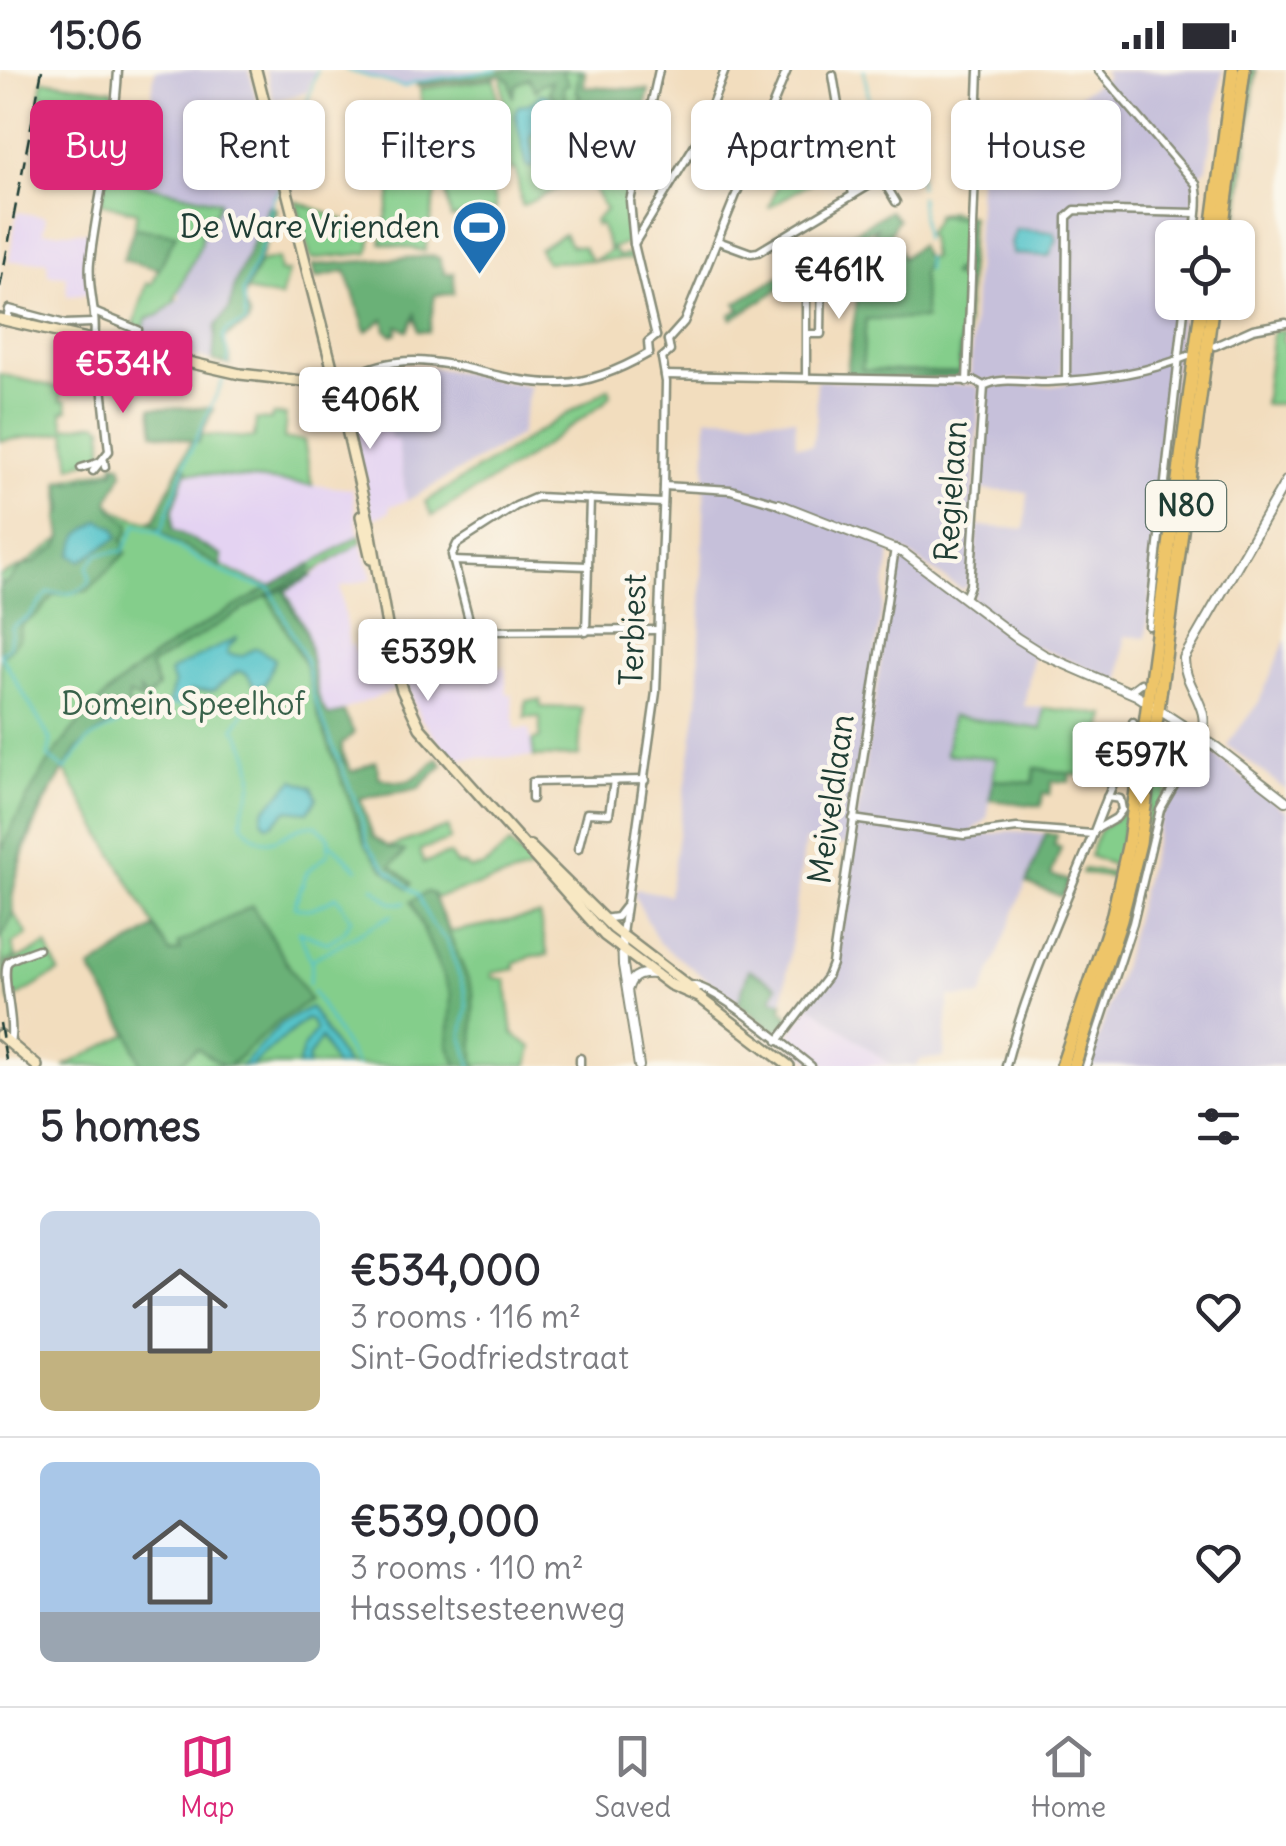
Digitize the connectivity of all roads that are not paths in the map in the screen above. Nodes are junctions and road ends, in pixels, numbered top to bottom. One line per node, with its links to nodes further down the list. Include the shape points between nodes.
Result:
1 (118, 70): 27 (street, via 90,258)
2 (256, 70): 46 (main road)
3 (659, 70): 18 (street, via 634,170)
4 (725, 70): 11 (street)
5 (787, 70): 12 (street)
6 (979, 70): 49 (street)
7 (1233, 70): 21 (highway)
8 (1244, 70): 22 (highway)
9 (1102, 74): 17 (street, via 1196,184)
10 (833, 75): 15 (street)
11 (714, 100)
12 (775, 100)
13 (691, 151): 19 (street)
14 (738, 190): 23 (street)
15 (853, 195): 16 (street, via 880,180); 23 (street, via 754,254)
16 (896, 202)
17 (1194, 212): 20 (street); 48 (street, via 1074,210 1067,216)
18 (631, 220): 19 (street); 24 (street)
19 (650, 220): 24 (street)
20 (1194, 220)
21 (1213, 220)
22 (1223, 220)
23 (718, 241): 37 (street, via 684,322)
24 (634, 244): 35 (street)
25 (822, 268): 34 (street, via 820,334)
26 (806, 295): 34 (street)
27 (93, 312): 32 (street); 36 (street); 39 (street, via 138,330)
28 (3, 320): 32 (street, via 9,309 65,324); 36 (main road)
29 (1182, 320): 43 (street)
30 (1200, 320): 69 (highway, N80)
31 (1210, 320): 69 (highway, N80)
32 (92, 323): 36 (street)
33 (1286, 324): 38 (street, via 1262,326)
34 (807, 334): 45 (street)
35 (656, 336): 37 (street); 40 (street, via 648,342)
36 (93, 339): 39 (main road); 52 (street, via 110,451)
37 (668, 340): 42 (street, via 670,351)
38 (1214, 346)
39 (133, 349): 46 (main road, via 252,377)
40 (649, 353): 42 (street); 47 (street, via 607,374 563,383 414,360 379,364)
41 (1188, 356): 43 (street)
42 (662, 358): 44 (street, Terbiest)
43 (1176, 361): 48 (street); 64 (street)
44 (665, 375): 45 (street); 56 (street, Terbiest)
45 (806, 377): 49 (street)
46 (332, 380): 47 (main road); 51 (main road)
47 (345, 380): 51 (main road)
48 (1066, 380): 50 (street)
49 (967, 382): 50 (street)
50 (984, 386): 63 (street, Regielaan)
51 (338, 391): 82 (main road, via 397,675 412,714)
52 (105, 464): 53 (street); 54 (street)
53 (80, 468)
54 (92, 471)
55 (1286, 480): 72 (street, via 1184,658 1205,722)
56 (664, 486): 58 (street, Terbiest); 59 (street, via 731,490)
57 (590, 499): 58 (street); 61 (street, via 529,499 458,544); 62 (street)
58 (663, 503): 65 (street, Terbiest)
59 (778, 504): 60 (street)
60 (894, 548): 63 (street); 80 (street, Meiveldlaan)
61 (453, 561): 62 (street); 66 (street, via 472,632)
62 (588, 566): 66 (street)
63 (965, 598): 68 (street, via 1044,655)
64 (1149, 626)
65 (658, 630): 66 (street); 76 (street, Terbiest)
66 (586, 632)
67 (1140, 683): 68 (street)
68 (1129, 692): 69 (street)
69 (1154, 706): 71 (highway, N80); 72 (street); 74 (highway, N80)
70 (1133, 722): 73 (street)
71 (1145, 731): 73 (street); 101 (highway, N80, via 1119,889)
72 (1198, 735): 74 (street, via 1171,733); 79 (street); 84 (street)
73 (1132, 746): 77 (street)
74 (1154, 748): 81 (highway, N80)
75 (614, 780): 76 (street); 78 (street, via 532,782); 85 (street, via 609,814 586,814)
76 (645, 780): 86 (street, Terbiest)
77 (1108, 797): 83 (street); 83 (street, via 1120,799 1122,810)
78 (532, 799)
79 (1286, 801)
80 (853, 819): 83 (street, via 964,835 1017,828); 95 (street, Meiveldlaan, via 830,971)
81 (1144, 821): 84 (street); 102 (highway, N80, via 1122,920)
82 (510, 828): 87 (main road); 90 (main road, via 591,923)
83 (1094, 833): 100 (street, via 1024,1004)
84 (1150, 848): 103 (street)
85 (578, 849)
86 (626, 902): 87 (street, via 617,917); 88 (street, Terbiest)
87 (604, 918): 88 (main road)
88 (622, 936): 90 (street); 92 (main road)
89 (38, 949): 94 (street, via 8,962 3,972)
90 (622, 949): 91 (main road); 93 (street)
91 (656, 974): 93 (street, via 636,976); 98 (main road, via 699,997)
92 (688, 985): 95 (street, via 705,988); 98 (main road)
93 (627, 993): 97 (street)
94 (5, 1039): 96 (main road)
95 (778, 1041): 99 (street)
96 (34, 1066)
97 (639, 1066)
98 (792, 1066)
99 (811, 1066)
100 (1006, 1066)
101 (1062, 1066)
102 (1074, 1066)
103 (1086, 1066)

